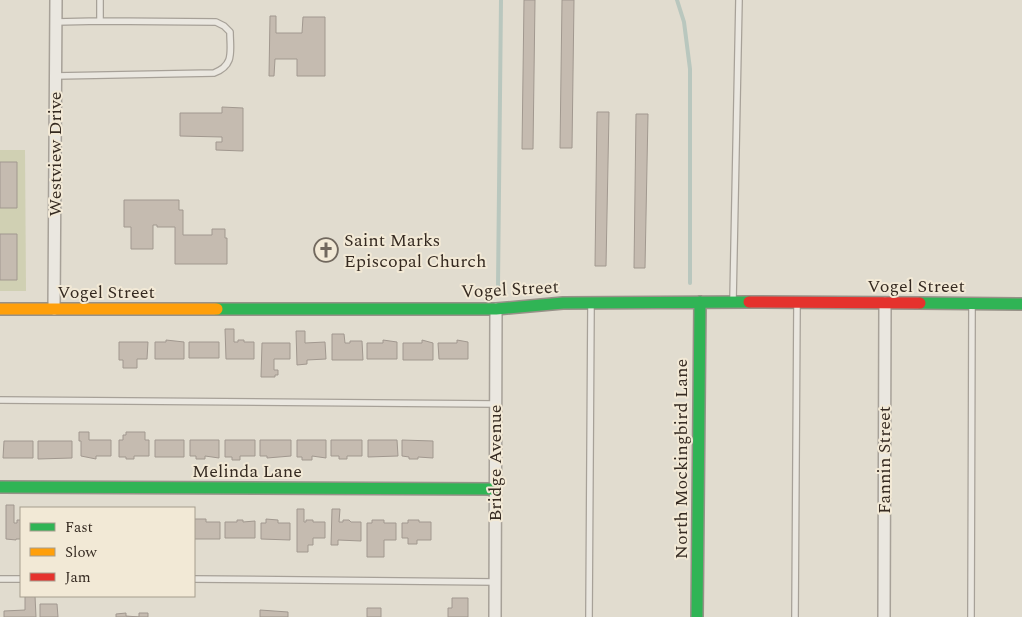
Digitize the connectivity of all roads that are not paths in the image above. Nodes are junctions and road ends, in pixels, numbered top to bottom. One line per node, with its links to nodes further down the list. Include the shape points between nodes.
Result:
1 (56, 0): 5 (street, Westview Drive)
2 (100, 0): 4 (lane)
3 (739, 0): 8 (lane)
4 (100, 21): 5 (lane); 6 (lane, via 216,22 230,32 230,57 224,69 214,73)
5 (56, 22): 6 (street, Westview Drive)
6 (56, 76): 15 (street, Westview Drive)
7 (700, 302): 8 (street, Vogel Street); 9 (street, Vogel Street); 27 (street, North Mockingbird Lane)
8 (733, 302): 10 (street, Vogel Street)
9 (591, 303): 16 (street, Vogel Street); 26 (lane)
10 (797, 303): 11 (street, Vogel Street); 28 (lane)
11 (885, 304): 12 (street, Vogel Street); 29 (street, Fannin Street)
12 (972, 304): 13 (street, Vogel Street); 30 (lane)
13 (1022, 304)
14 (0, 309): 15 (street, Vogel Street)
15 (54, 309): 16 (street, Vogel Street)
16 (496, 309): 18 (street, Bridge Avenue)
17 (0, 400): 18 (lane)
18 (496, 404): 20 (street, Bridge Avenue)
19 (0, 487): 20 (street, Melinda Lane)
20 (495, 490): 24 (street, Bridge Avenue)
21 (195, 578): 24 (lane)
22 (0, 579): 23 (lane)
23 (20, 579)
24 (495, 582): 25 (street, Bridge Avenue)
25 (495, 617)
26 (589, 617)
27 (697, 617)
28 (795, 617)
29 (884, 617)
30 (970, 617)

